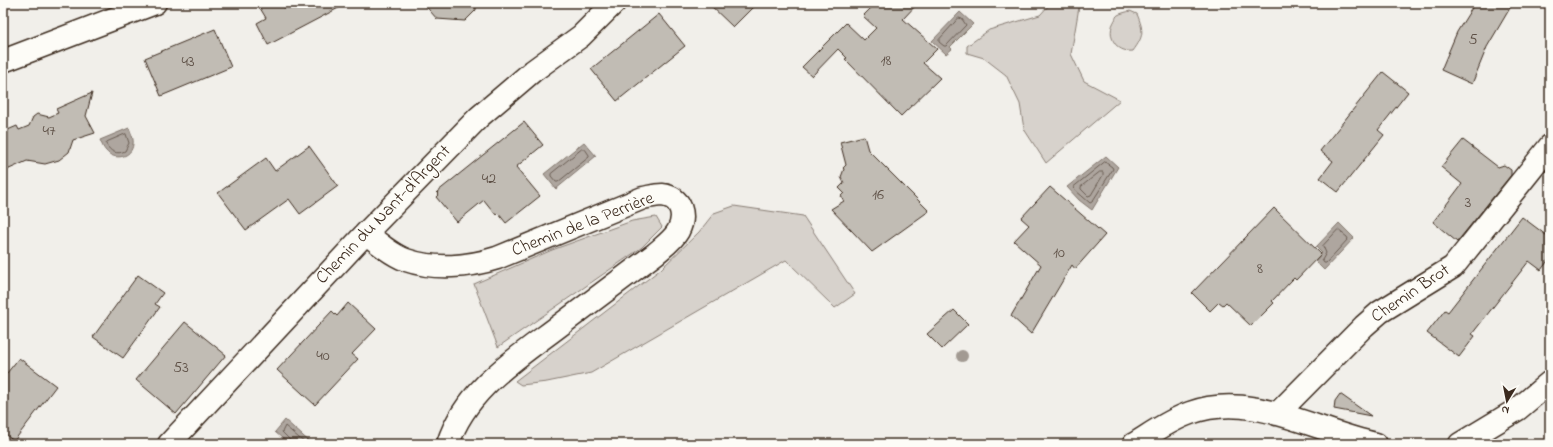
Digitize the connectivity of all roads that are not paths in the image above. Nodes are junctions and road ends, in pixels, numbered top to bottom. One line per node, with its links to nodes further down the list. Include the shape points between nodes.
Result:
1 (155, 3): 3 (street)
2 (614, 3): 5 (street, Chemin du Nant-d'Argent, via 581,36 480,117)
3 (3, 61)
4 (1550, 146): 7 (street, Chemin Brot, via 1453,267 1380,312)
5 (366, 232): 8 (street, Chemin du Nant-d'Argent); 9 (street, Chemin de la Perrière, via 389,250 406,259 423,264 466,265 497,258 643,198 668,196 681,208 680,223 674,236 655,254 485,385 459,420)
6 (1550, 382): 12 (street, via 1518,409)
7 (1277, 414): 10 (street, via 1253,408 1207,408 1181,416); 11 (street)
8 (169, 444)
9 (448, 444)
10 (1134, 444)
11 (1376, 444)
12 (1460, 444)

